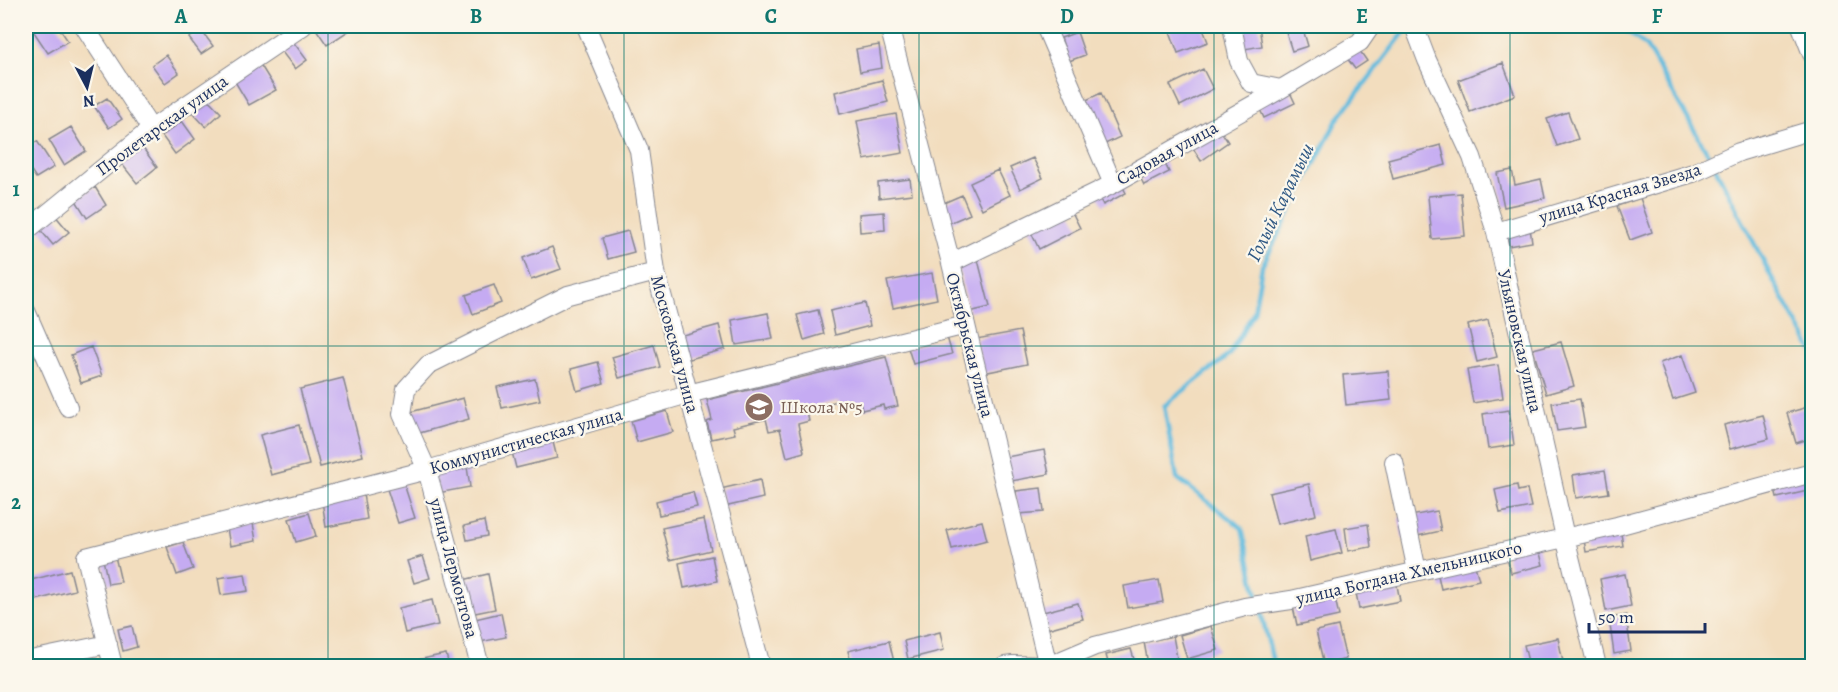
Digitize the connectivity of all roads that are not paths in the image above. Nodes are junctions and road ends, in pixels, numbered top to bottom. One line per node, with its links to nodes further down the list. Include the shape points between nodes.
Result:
1 (84, 26): 12 (street)
2 (303, 26): 12 (street, Пролетарская улица)
3 (586, 26): 18 (street, Московская улица, via 639,150)
4 (889, 26): 17 (street, Октябрьская улица)
5 (1045, 26): 14 (street)
6 (1232, 26): 11 (street, via 1239,61 1251,83)
7 (1371, 26): 11 (street, Садовая улица, via 1360,42)
8 (1414, 26): 16 (street, Ульяновская улица, via 1472,157)
9 (1801, 26): 10 (street)
10 (1812, 54)
11 (1281, 89): 14 (street, Садовая улица)
12 (150, 129): 15 (street, Пролетарская улица)
13 (1812, 130): 16 (street, улица Красная Звезда, via 1739,152 1694,173)
14 (1113, 184): 17 (street, Садовая улица)
15 (26, 231)
16 (1496, 232): 26 (street, Ульяновская улица)
17 (951, 263): 20 (street, Октябрьская улица)
18 (656, 272): 21 (street, Московская улица); 24 (street, улица Лермонтова, via 568,295 428,365 406,390 402,414)
19 (26, 311): 22 (street)
20 (966, 325): 21 (street, Коммунистическая улица); 34 (street, Октябрьская улица)
21 (688, 394): 24 (street, Коммунистическая улица); 32 (street, Московская улица)
22 (68, 408)
23 (1394, 462): 27 (street)
24 (427, 470): 28 (street, Коммунистическая улица, via 86,557); 31 (street, улица Лермонтова)
25 (1812, 473): 26 (street, улица Богдана Хмельницкого)
26 (1565, 537): 27 (street, улица Богдана Хмельницкого); 35 (street, Ульяновская улица)
27 (1417, 571): 34 (street, улица Богдана Хмельницкого, via 1245,607 1095,646)
28 (108, 644): 29 (street); 30 (street)
29 (26, 661)
30 (113, 666)
31 (480, 666)
32 (761, 666)
33 (1005, 666): 34 (street, улица Богдана Хмельницкого)
34 (1048, 666)
35 (1596, 666)

